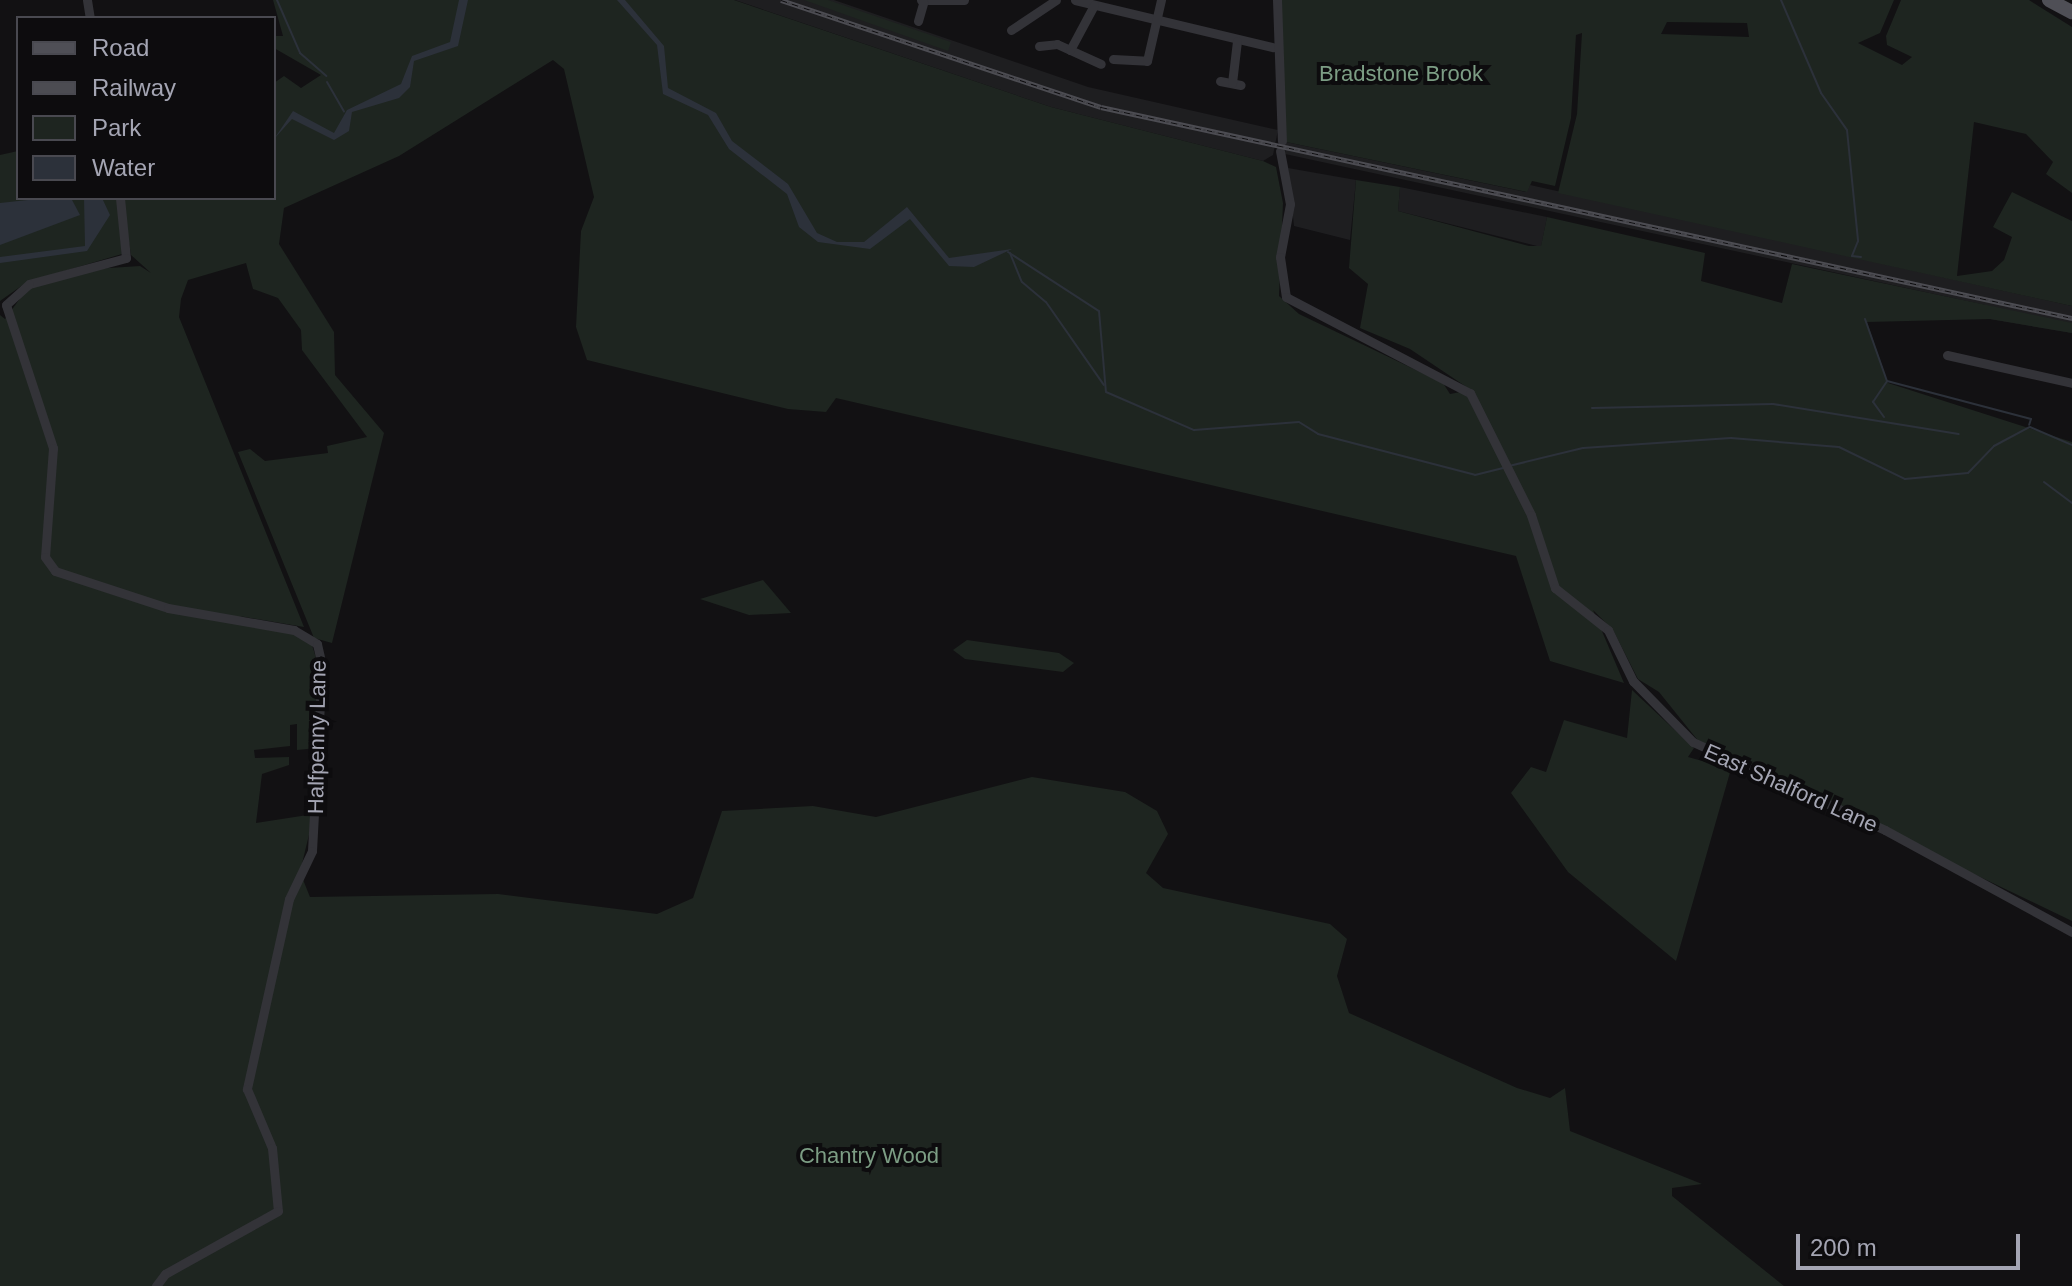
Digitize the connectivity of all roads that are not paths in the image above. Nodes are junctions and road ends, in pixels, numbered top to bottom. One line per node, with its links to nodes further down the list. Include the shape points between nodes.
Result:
1 (964, 0): 7 (street)
2 (1056, 0): 12 (street)
3 (1075, 0): 8 (street)
4 (1161, 0): 10 (street)
5 (1277, 0): 15 (street, East Shalford Lane)
6 (2049, 0): 9 (main road)
7 (922, 1): 11 (street)
8 (1094, 5): 10 (street); 16 (street)
9 (2072, 12)
10 (1158, 20): 13 (street); 17 (street, via 1147,61)
11 (918, 21)
12 (1011, 30)
13 (1237, 41): 15 (street); 19 (street, via 1236,84)
14 (1039, 46): 16 (street)
15 (1273, 47): 24 (street, East Shalford Lane, via 1285,97 1281,146 1290,204 1280,257 1286,297 1466,388 1511,472 1555,588 1608,630 1633,681 1693,742 1885,830)
16 (1070, 50): 18 (street)
17 (1113, 59)
18 (1101, 64)
19 (1220, 81)
20 (121, 207): 21 (street, Halfpenny Lane, via 126,258 29,284)
21 (3, 306): 25 (street, Halfpenny Lane, via 53,448 45,557 55,571 168,608 294,630 317,644 322,666 312,851 289,899 247,1089 272,1148 278,1211 165,1274)
22 (1947, 355): 23 (street)
23 (2072, 383)
24 (2072, 932)
25 (156, 1286)

